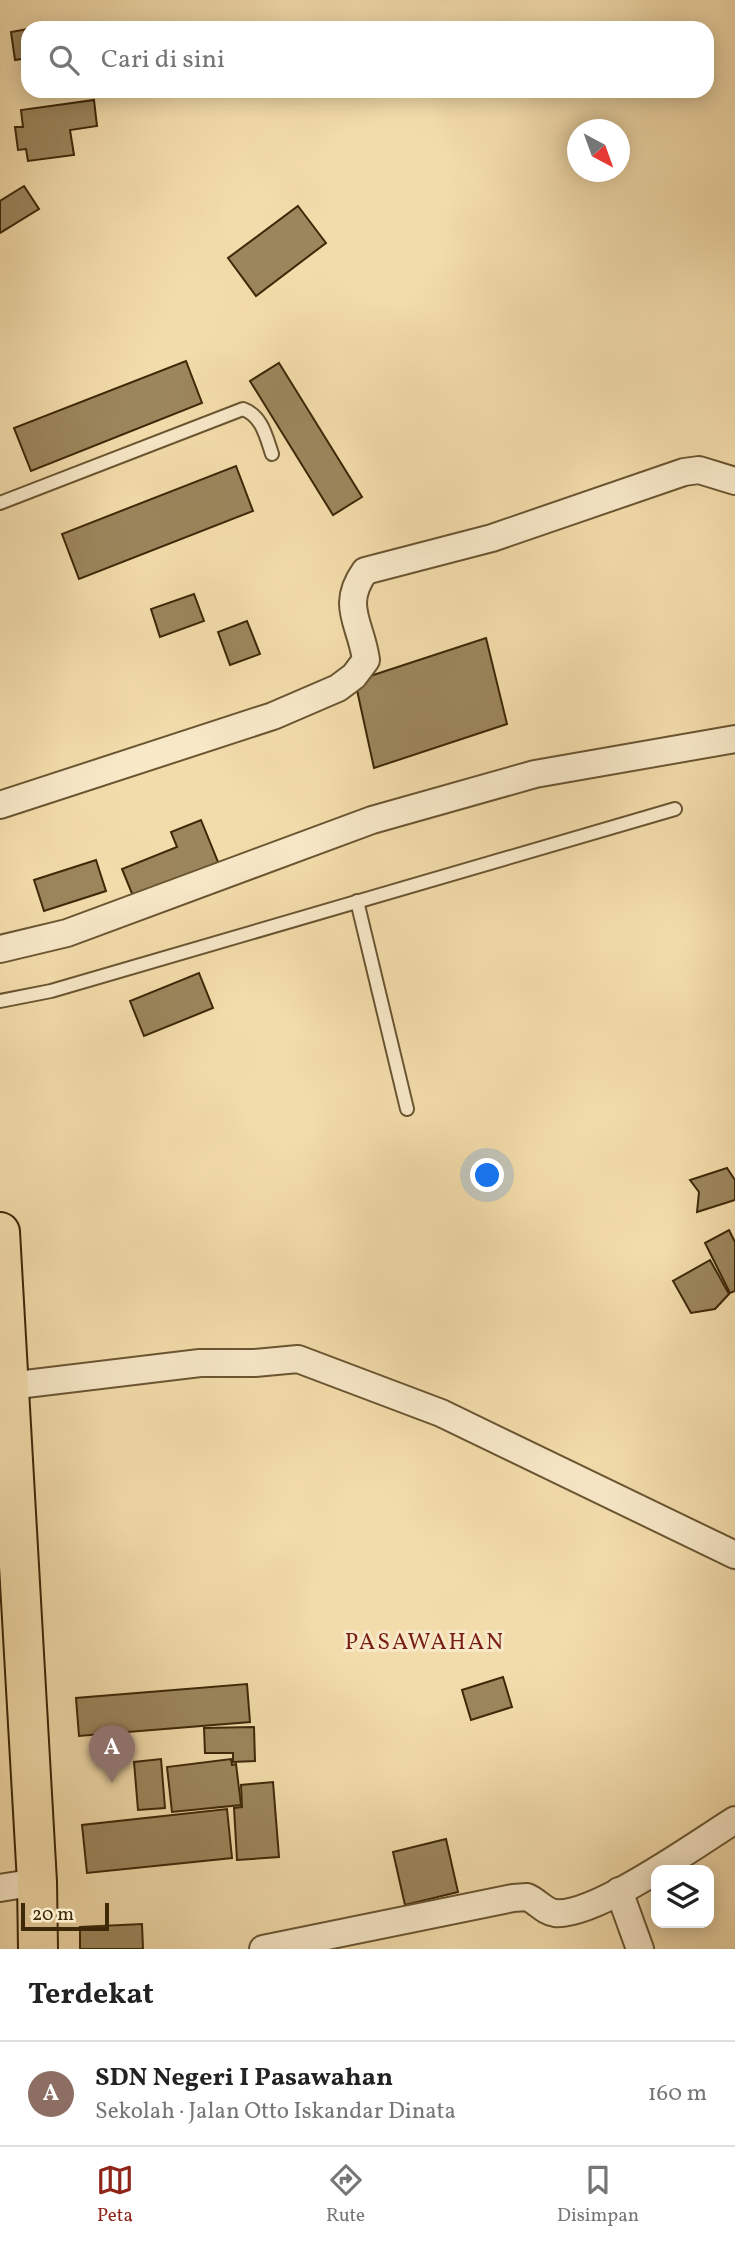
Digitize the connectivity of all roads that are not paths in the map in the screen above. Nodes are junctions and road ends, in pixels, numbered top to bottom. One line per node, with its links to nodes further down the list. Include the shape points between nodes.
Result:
1 (272, 454): 3 (lane, via 262,424 243,409)
2 (735, 481): 5 (street, via 699,470 684,472 492,538 365,571 353,587 351,607 366,660 338,688 274,716)
3 (0, 503)
4 (735, 738): 8 (street, via 535,774 372,820 67,933)
5 (0, 805)
6 (675, 808): 7 (lane)
7 (357, 901): 9 (lane, via 51,991); 10 (lane)
8 (0, 949)
9 (0, 1001)
10 (407, 1108)
11 (0, 1232): 12 (main road)
12 (9, 1386): 13 (street, via 200,1363 298,1359 441,1413); 15 (main road)
13 (735, 1555)
14 (735, 1820): 17 (street)
15 (37, 1882): 16 (street); 18 (main road)
16 (0, 1888)
17 (619, 1891): 19 (street, via 563,1913 550,1913 527,1897 513,1898); 20 (street)
18 (38, 1949)
19 (263, 1949)
20 (640, 1949)

